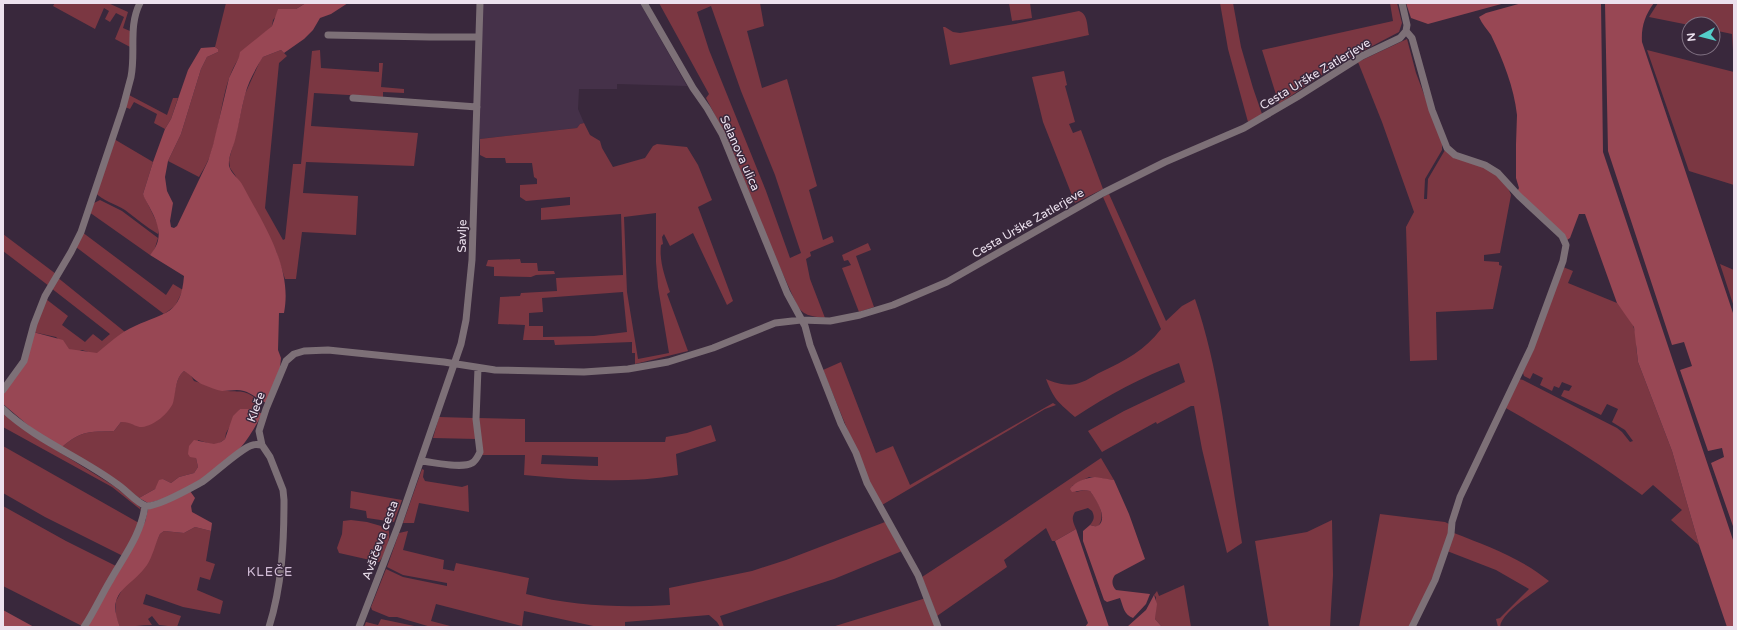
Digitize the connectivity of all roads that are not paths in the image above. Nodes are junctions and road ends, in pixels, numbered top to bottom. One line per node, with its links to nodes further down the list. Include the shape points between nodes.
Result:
1 (140, 3): 13 (street, via 133,26 131,77 84,223 71,252 45,296 24,361)
2 (480, 3): 7 (street, Savlje)
3 (644, 3): 10 (street, Selanova ulica, via 692,88 722,134 787,293)
4 (1402, 3): 5 (street, via 1407,18)
5 (1406, 31): 10 (street, Cesta Urške Zatlerjeve, via 1400,38 1362,56 1244,128 1165,162 1103,193 947,282 893,305 860,315 830,321); 22 (street, via 1412,38 1432,110 1447,148 1455,155 1485,165 1498,173 1562,236 1566,245 1566,254 1531,348 1460,497 1451,534 1435,580)
6 (328, 35): 7 (street)
7 (478, 37): 9 (street, Savlje)
8 (353, 98): 9 (street)
9 (477, 107): 11 (street, Savlje, via 471,286 464,330)
10 (801, 320): 12 (street, Cesta Urške Zatlerjeve, via 775,322 714,348 638,368 584,372); 21 (street, Selanova ulica, via 867,483 918,575)
11 (454, 363): 12 (street, Cesta Urške Zatlerjeve); 15 (street, Kleče, via 328,350 294,354 286,362 260,426); 16 (street, Avšičeva cesta)
12 (478, 368): 16 (street, via 478,457 472,463 463,466)
13 (3, 390)
14 (3, 409): 17 (street, via 45,441 117,483)
15 (262, 445): 17 (street, via 244,448 202,482 164,501); 19 (street, Kleče, via 270,457 283,490 284,500 281,570 276,604)
16 (421, 461): 20 (street, Avšičeva cesta)
17 (145, 506): 18 (street, via 131,548)
18 (84, 627)
19 (269, 627)
20 (360, 627)
21 (938, 627)
22 (1412, 627)

